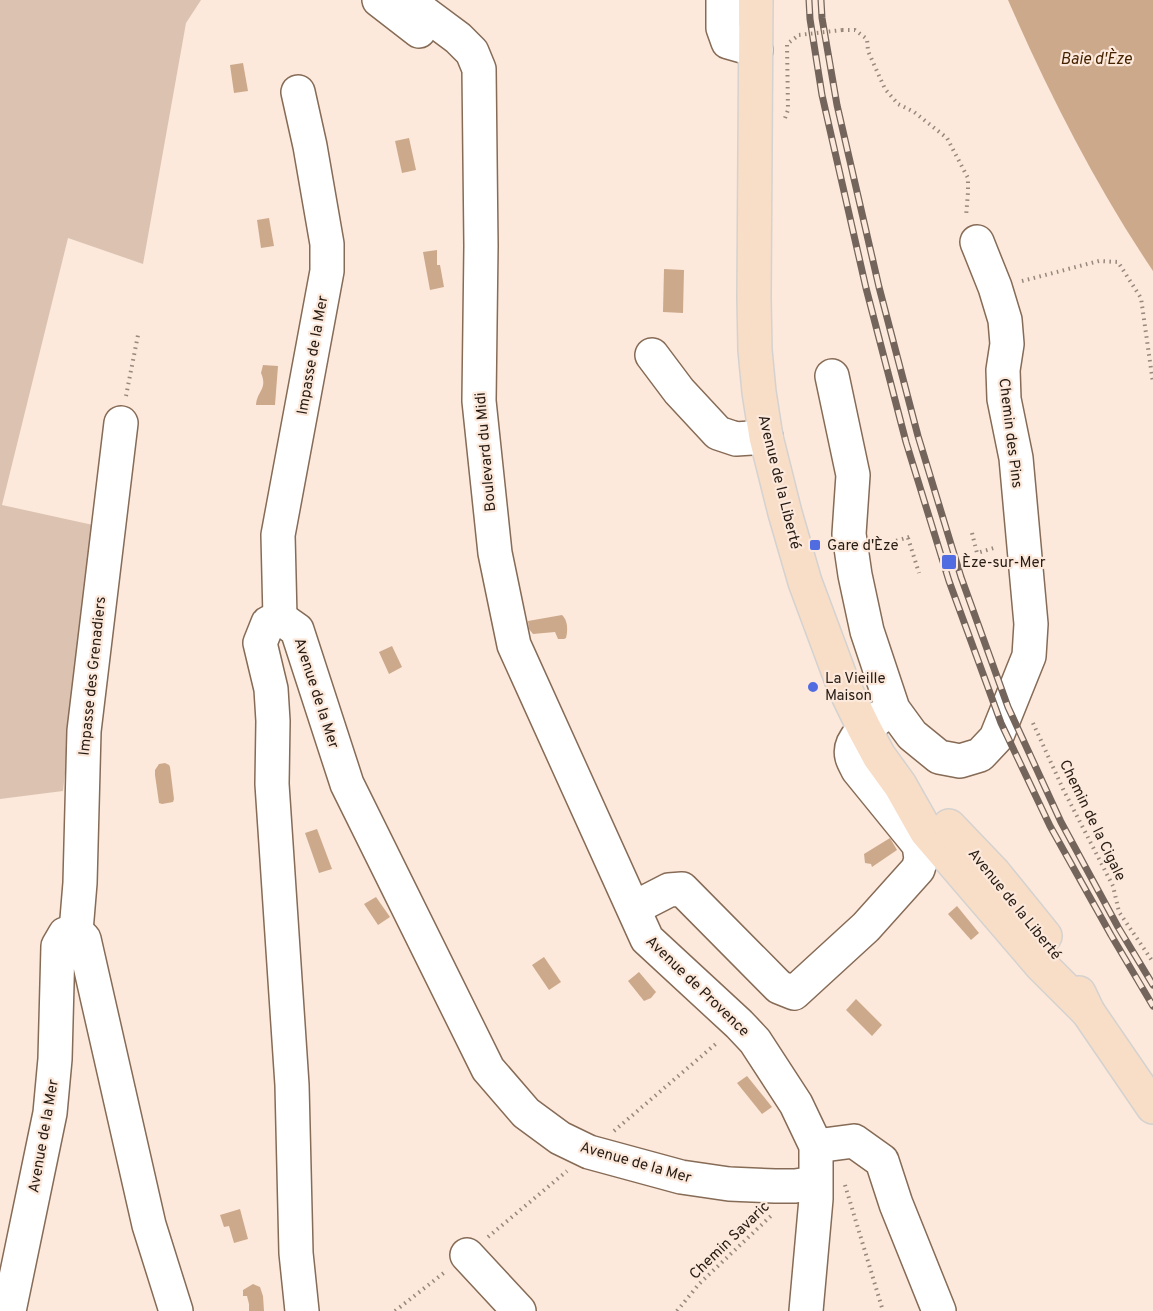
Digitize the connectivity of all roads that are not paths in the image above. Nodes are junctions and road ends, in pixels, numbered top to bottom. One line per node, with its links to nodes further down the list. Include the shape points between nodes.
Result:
1 (379, 0): 6 (street, via 437,44)
2 (407, 0): 6 (street, Boulevard du Midi)
3 (723, 0): 7 (street, via 723,28 728,42)
4 (736, 0): 7 (street)
5 (756, 0): 7 (main road, Avenue de la Liberté)
6 (458, 38): 17 (street, Boulevard du Midi, via 472,52 479,69 479,400 503,595 514,645)
7 (746, 47): 13 (main road, Avenue de la Liberté, via 755,350)
8 (298, 92): 14 (street, Impasse de la Mer, via 327,244 327,271 278,535)
9 (977, 242): 15 (street, Chemin des Pins, via 1005,320 1004,399 1016,458 1031,624 1029,656 996,738 980,755 960,761 939,757 912,735)
10 (652, 355): 13 (street, via 718,433 736,439)
11 (832, 376): 15 (street, Chemin des Pins, via 853,475 849,534 852,555 867,631)
12 (121, 423): 18 (street, Impasse des Grenadiers, via 84,731)
13 (766, 437): 16 (main road, Avenue de la Liberté, via 805,582 844,687)
14 (280, 618): 21 (street, Avenue de la Mer, via 297,630 347,784 488,1069 526,1113 560,1138 589,1152 669,1174 729,1184); 25 (street, via 268,623 260,644 271,689 273,720 272,784)
15 (893, 709): 16 (street)
16 (864, 728): 17 (street, via 853,743 851,755 858,770 919,845 921,859 918,869 866,927 794,993 779,987 682,889 669,890); 19 (main road, Avenue de la Liberté, via 900,785 941,818 994,873 1060,955 1088,1012)
17 (634, 909): 20 (street, Avenue de Provence, via 647,939 755,1041 796,1104)
18 (76, 931): 23 (street, Avenue de la Mer, via 65,934 58,946 50,1113); 24 (street, via 84,939 149,1225)
19 (1153, 1107)
20 (816, 1146): 21 (street, Avenue de Provence); 28 (street, via 854,1141 882,1161)
21 (805, 1184): 27 (street, Avenue de Provence, via 816,1199)
22 (467, 1254): 26 (street)
23 (9, 1311)
24 (176, 1311)
25 (302, 1311)
26 (519, 1311)
27 (806, 1311)
28 (939, 1311)

